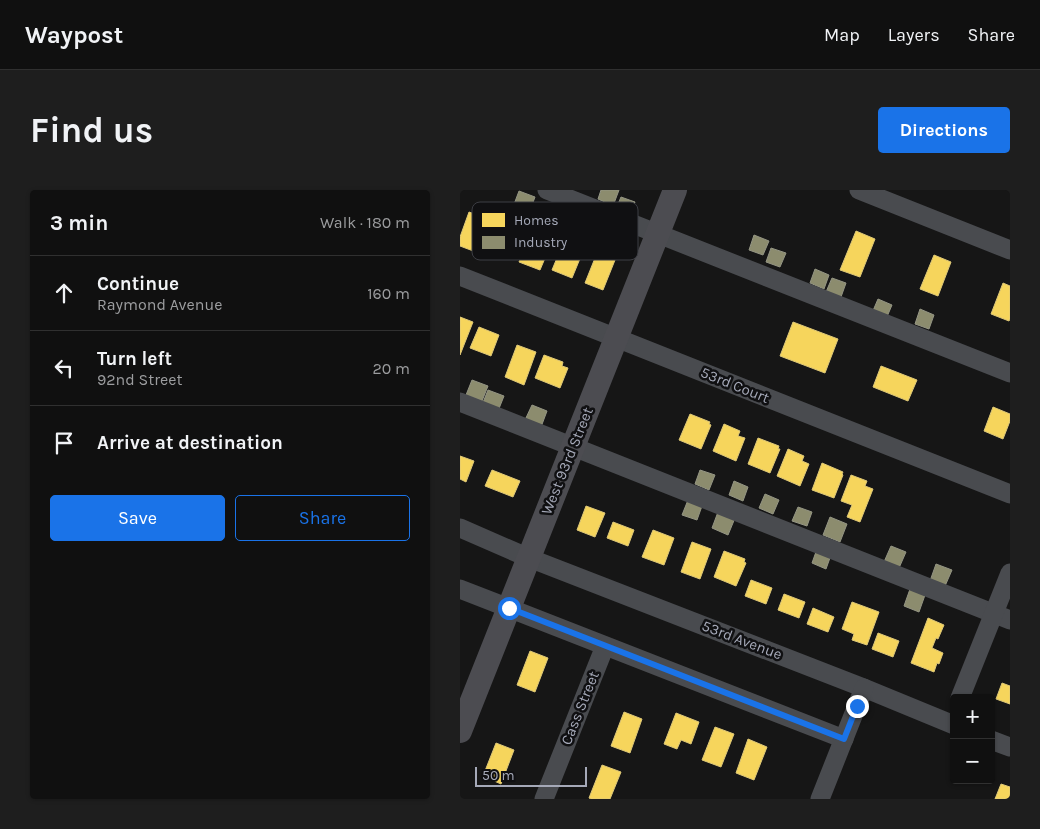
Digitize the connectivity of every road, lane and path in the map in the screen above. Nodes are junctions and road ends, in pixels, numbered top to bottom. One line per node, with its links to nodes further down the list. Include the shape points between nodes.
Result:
1 (547, 190): 4 (street)
2 (674, 190): 6 (main road, West 93rd Street)
3 (859, 190): 7 (street)
4 (577, 202)
5 (638, 226): 6 (street)
6 (657, 234): 9 (main road, West 93rd Street); 10 (street)
7 (1010, 250)
8 (460, 276): 9 (street, 53rd Court)
9 (616, 338): 12 (main road, West 93rd Street); 13 (street, 53rd Court)
10 (1010, 373)
11 (460, 402): 12 (street)
12 (573, 447): 15 (main road, West 93rd Street); 19 (street)
13 (1010, 494)
14 (460, 528): 15 (street, 53rd Avenue)
15 (529, 558): 18 (main road, West 93rd Street); 21 (street, 53rd Avenue)
16 (1010, 573): 19 (street)
17 (460, 589): 18 (street)
18 (509, 608): 20 (street); 24 (main road, West 93rd Street)
19 (1002, 617): 22 (street)
20 (605, 646): 25 (street); 29 (street, Cass Street)
21 (864, 688): 23 (street, 53rd Avenue); 25 (street)
22 (962, 694)
23 (950, 720)
24 (460, 731)
25 (844, 739): 28 (street)
26 (995, 741): 27 (street)
27 (1010, 747)
28 (826, 797)
29 (544, 799)

